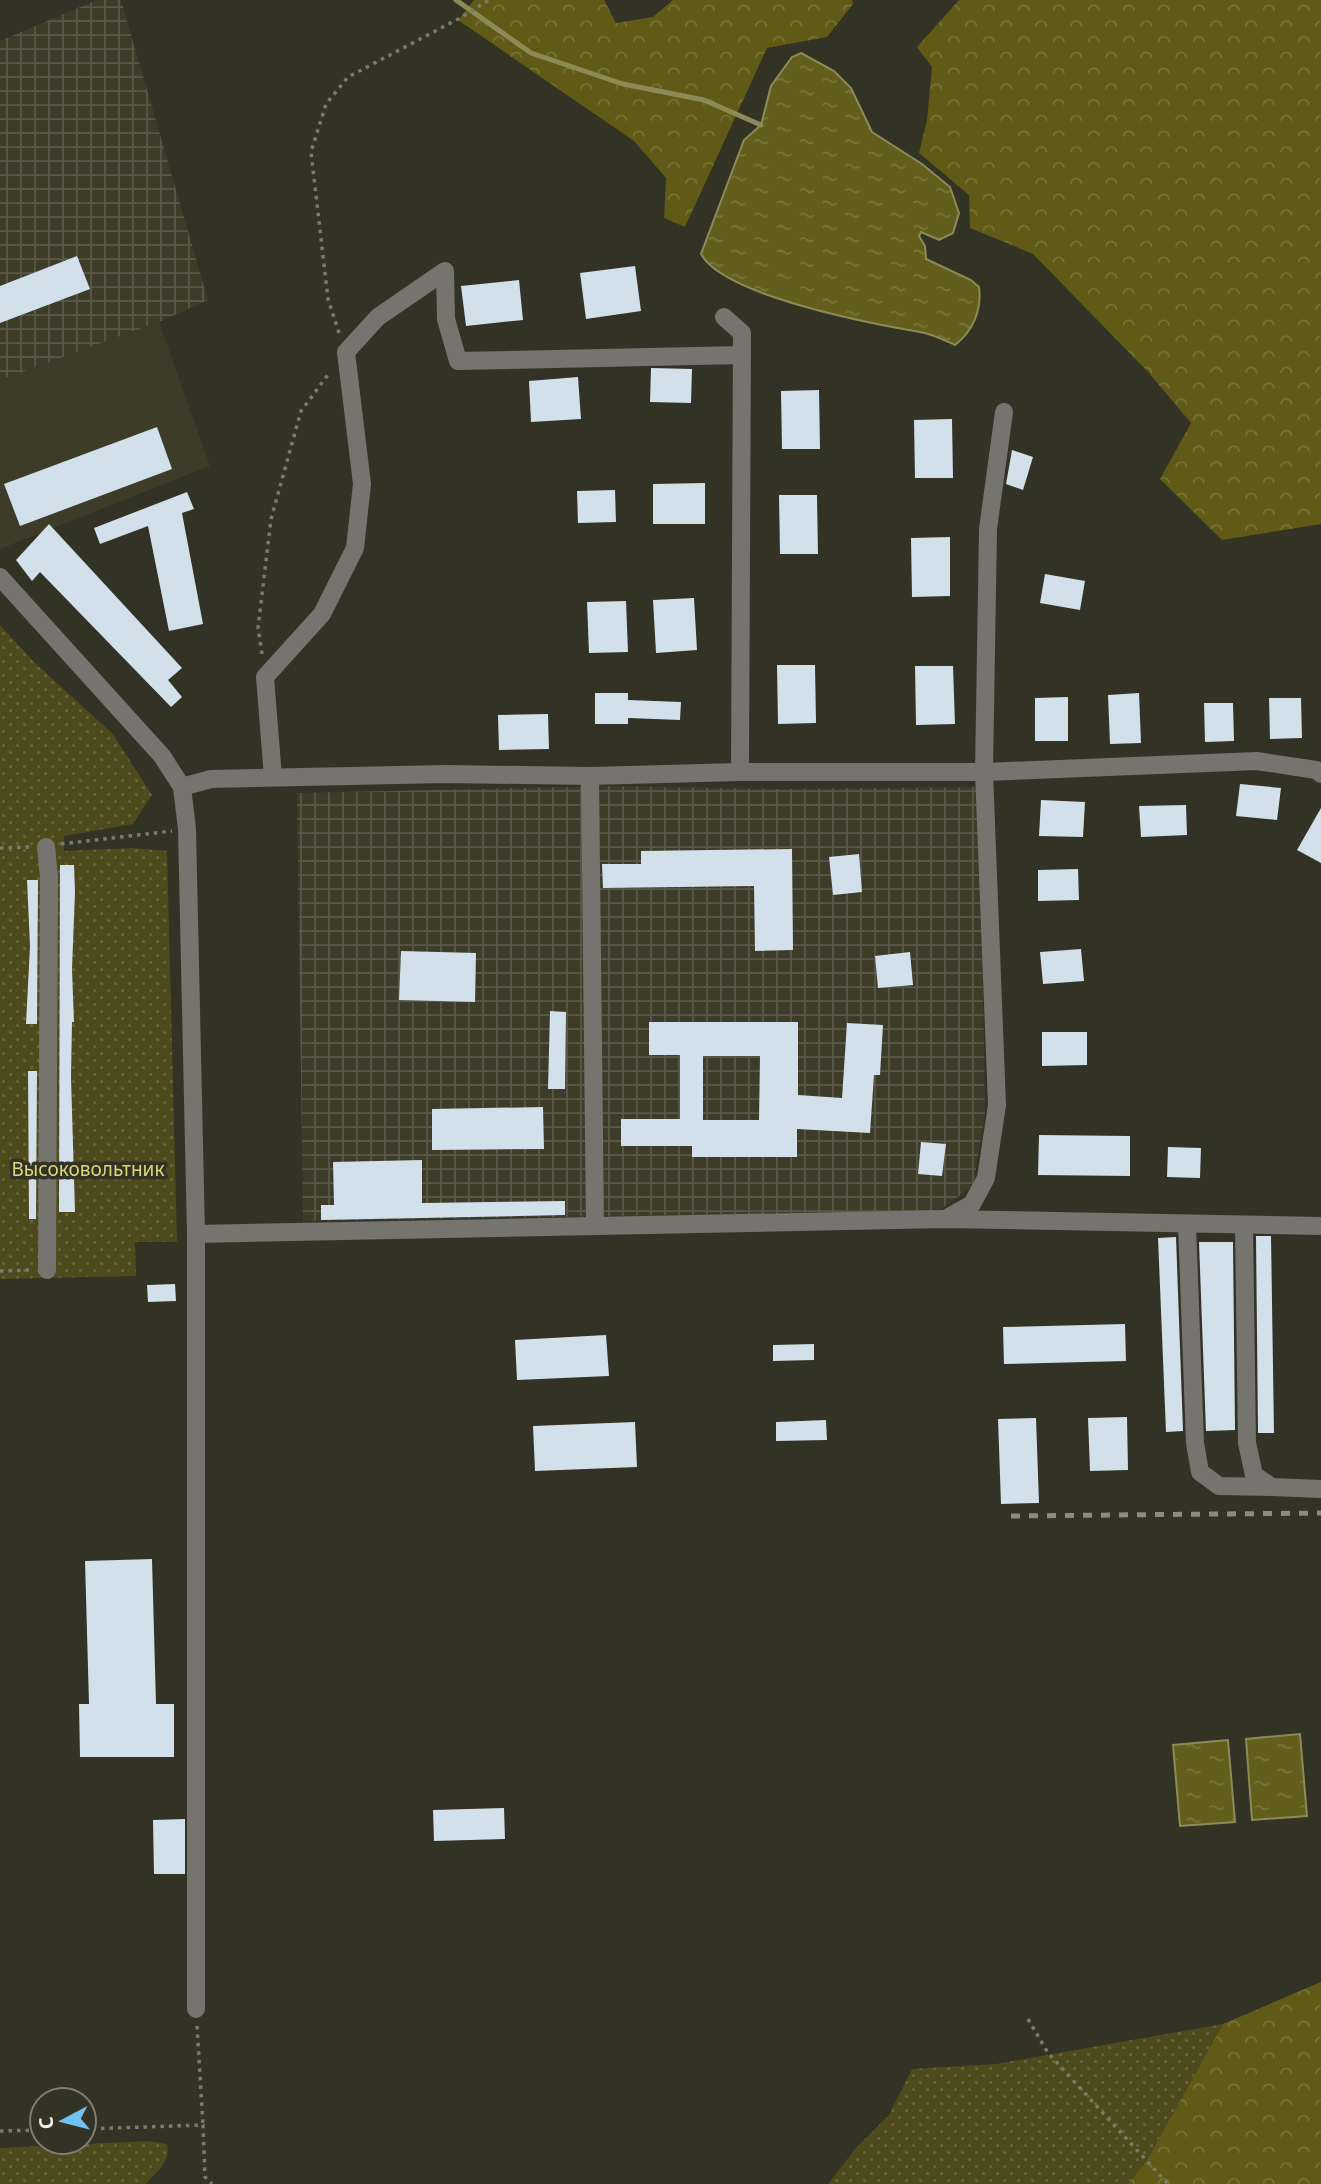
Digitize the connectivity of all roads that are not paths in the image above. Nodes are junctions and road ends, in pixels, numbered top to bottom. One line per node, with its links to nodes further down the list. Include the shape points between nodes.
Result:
1 (724, 317): 2 (street, via 742,333)
2 (742, 355): 6 (street); 9 (street, via 458,361 446,319 445,271 378,317 346,352 362,484 355,548 322,614 265,677)
3 (1004, 412): 7 (street, via 988,529)
4 (0, 578): 10 (street, via 162,756)
5 (1319, 769): 7 (street, via 1257,761)
6 (740, 772): 7 (street); 8 (street)
7 (984, 772): 12 (street, via 997,1105 986,1178 972,1203)
8 (590, 776): 9 (street); 15 (street)
9 (273, 777): 10 (street, via 211,779)
10 (182, 787): 17 (street, via 187,829)
11 (46, 848): 18 (street)
12 (945, 1219): 13 (street); 15 (street)
13 (1187, 1224): 14 (street); 19 (street, via 1200,1472 1219,1486)
14 (1244, 1225): 16 (street); 19 (street, via 1247,1443 1254,1475)
15 (595, 1226): 17 (street)
16 (1321, 1226)
17 (196, 1234): 21 (street)
18 (47, 1270)
19 (1272, 1487): 20 (street)
20 (1321, 1489)
21 (196, 2010)

